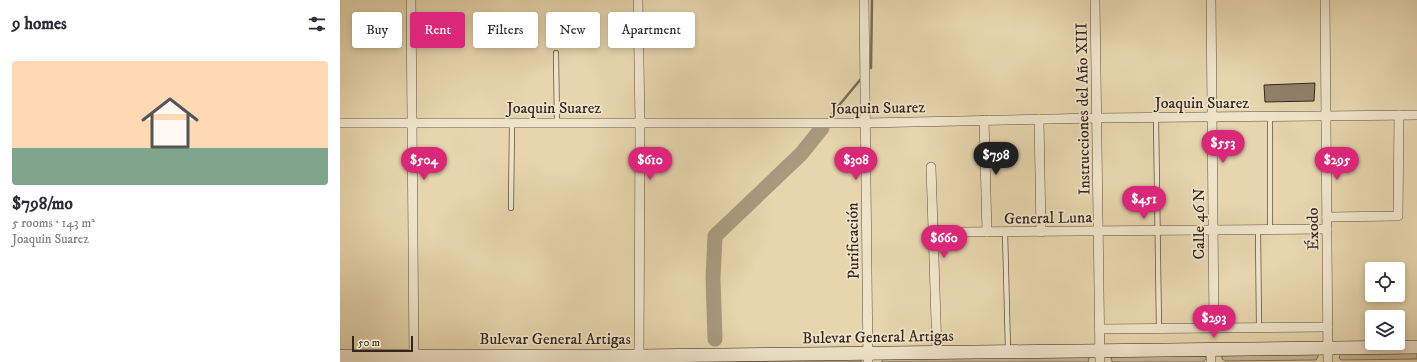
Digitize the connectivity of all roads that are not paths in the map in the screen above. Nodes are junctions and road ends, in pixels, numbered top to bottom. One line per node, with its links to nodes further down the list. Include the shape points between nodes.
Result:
1 (411, 0): 20 (street)
2 (638, 0): 18 (street)
3 (864, 0): 22 (street, Purificación)
4 (1095, 0): 13 (street, Instrucciones del Año XIII)
5 (1211, 0): 11 (street, Calle 46 N)
6 (1325, 0): 10 (street, Éxodo)
7 (556, 53): 21 (lane)
8 (1399, 115): 9 (street, Joaquin Suarez); 10 (street, Joaquin Suarez); 25 (street, via 1398,216)
9 (1417, 115)
10 (1326, 116): 12 (street, Joaquin Suarez); 25 (street, Éxodo)
11 (1213, 117): 12 (street, Joaquin Suarez); 14 (street, Joaquin Suarez); 30 (street, Calle 46 N)
12 (1270, 117): 27 (lane)
13 (1098, 118): 14 (street, Joaquin Suarez); 15 (street, Joaquin Suarez); 31 (street, Instrucciones del Año XIII)
14 (1156, 118): 29 (lane)
15 (1039, 119): 16 (street, Joaquin Suarez); 35 (street)
16 (984, 120): 22 (street, Joaquin Suarez); 33 (street)
17 (512, 122): 20 (street, Joaquin Suarez); 21 (street, Joaquin Suarez); 24 (lane)
18 (640, 122): 21 (street, Joaquin Suarez); 22 (street, Joaquin Suarez); 50 (street)
19 (340, 123): 20 (street, Joaquin Suarez)
20 (413, 123): 49 (street)
21 (557, 123)
22 (866, 123): 48 (street, Purificación)
23 (931, 167): 43 (street)
24 (511, 208)
25 (1327, 217): 28 (street, Éxodo)
26 (1258, 229): 27 (street, General Luna); 30 (street, General Luna); 38 (lane)
27 (1270, 229): 28 (street, General Luna)
28 (1327, 229): 36 (street, Éxodo)
29 (1158, 230): 30 (street, General Luna); 31 (street, General Luna); 40 (lane)
30 (1213, 230): 37 (street, Calle 46 N)
31 (1099, 231): 35 (street, General Luna); 39 (street, Instrucciones del Año XIII)
32 (960, 232): 33 (street, General Luna)
33 (987, 232): 34 (street, General Luna)
34 (1005, 232): 35 (street, General Luna); 44 (lane)
35 (1041, 232)
36 (1328, 327): 38 (street); 41 (street, Éxodo)
37 (1214, 328): 38 (street); 40 (street)
38 (1259, 328)
39 (1100, 329): 40 (street); 46 (street, Instrucciones del Año XIII)
40 (1159, 329)
41 (1328, 348): 42 (street, Bulevar General Artigas); 47 (street, Bulevar General Artigas); 51 (street, Éxodo)
42 (1417, 348)
43 (937, 352): 44 (street, Bulevar General Artigas); 48 (street, Bulevar General Artigas)
44 (1008, 352): 46 (street, Bulevar General Artigas)
45 (340, 356): 49 (street, Bulevar General Artigas)
46 (1100, 356): 47 (street, Bulevar General Artigas)
47 (1211, 356)
48 (868, 358): 50 (street, Bulevar General Artigas)
49 (414, 359): 50 (street, Bulevar General Artigas)
50 (639, 359)
51 (1328, 362)

